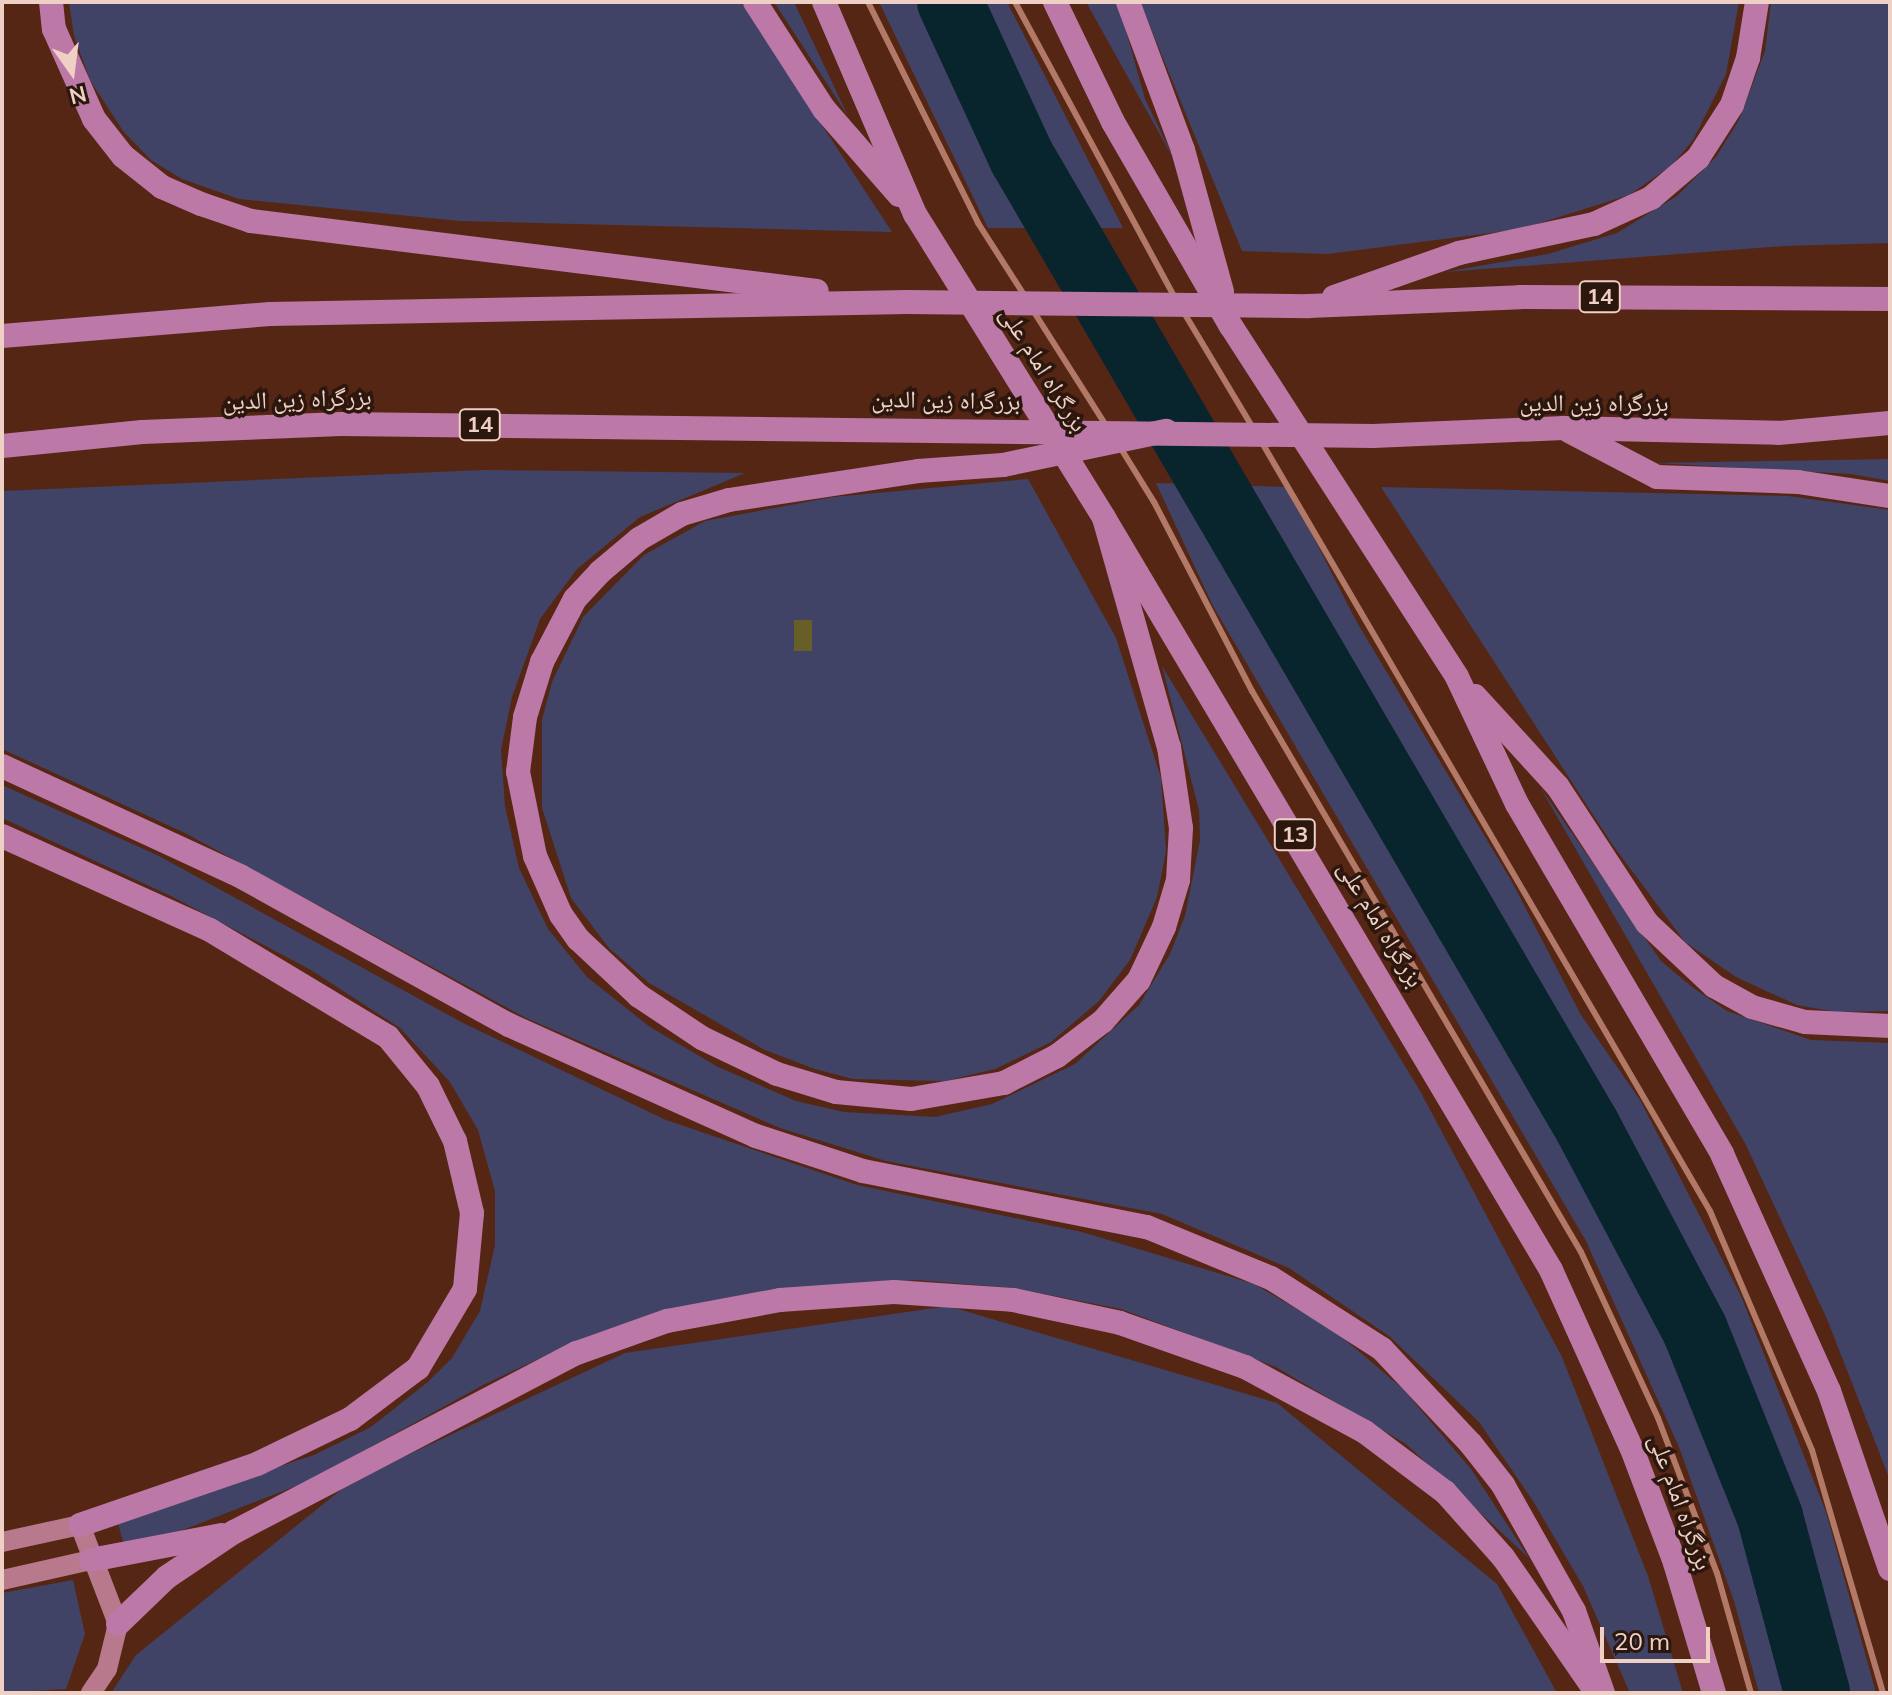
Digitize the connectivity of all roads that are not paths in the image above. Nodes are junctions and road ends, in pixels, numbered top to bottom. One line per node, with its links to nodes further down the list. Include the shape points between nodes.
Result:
1 (51, 2): 11 (highway, via 54,29 94,119 123,156 162,187 201,204 251,221 294,227)
2 (755, 2): 9 (highway, via 824,109)
3 (824, 2): 9 (highway, بزرگراه امام علی / 13)
4 (868, 2): 36 (lane, via 978,223 1154,502 1252,691 1581,1252 1668,1444 1717,1573)
5 (1015, 2): 37 (lane, via 1134,227 1685,1163 1812,1450)
6 (1055, 2): 13 (highway, via 1113,122)
7 (1128, 2): 13 (highway, via 1183,150)
8 (1757, 2): 12 (highway, via 1748,58 1732,105 1698,158 1651,198 1594,224 1459,253)
9 (915, 214): 20 (highway, بزرگراه امام علی / 13)
10 (1890, 299): 12 (highway, 14, via 1520,297)
11 (907, 302): 12 (highway, 14); 14 (highway, 14, via 270,314)
12 (1309, 306)
13 (1231, 326): 21 (highway)
14 (2, 336)
15 (1890, 423): 16 (highway, بزرگراه زین الدین / 14, via 1778,433)
16 (1564, 428): 17 (highway, بزرگراه زین الدین / 14, via 1373,436); 19 (highway, via 1657,477 1798,482)
17 (1166, 431): 18 (highway, بزرگراه زین الدین / 14, via 341,424 142,432); 20 (highway, via 1003,465 770,491 682,514 639,539 600,572 555,632 533,688 520,748 521,804 535,856 561,915 595,959 702,1038 777,1074 836,1092 911,1099 1004,1083 1057,1056 1103,1021 1139,980 1178,880 1178,786)
18 (2, 446)
19 (1890, 496)
20 (1104, 518): 35 (highway, بزرگراه امام علی / 13, via 1551,1270 1632,1449 1675,1563)
21 (1457, 677): 24 (highway, via 1558,787 1647,923 1714,986 1752,1007 1805,1022); 29 (highway, via 1517,804 1722,1154 1829,1391)
22 (2, 766): 34 (highway, via 240,876 509,1025 727,1124 863,1171 1147,1227 1271,1278 1382,1349 1471,1444 1503,1485 1574,1611)
23 (2, 836): 25 (highway, via 210,930 388,1037 428,1086 455,1141 472,1213 465,1289 418,1368 350,1419 257,1464)
24 (1890, 1026)
25 (80, 1525): 27 (main road); 28 (main road)
26 (234, 1532): 28 (highway); 31 (highway, via 167,1577); 33 (highway, via 514,1381 667,1321 780,1300 894,1292 1013,1300 1120,1323 1245,1367 1365,1432 1445,1492 1503,1557)
27 (2, 1542)
28 (91, 1560): 30 (main road); 31 (main road, via 111,1593)
29 (1890, 1569)
30 (2, 1580)
31 (118, 1624): 32 (main road, via 107,1669)
32 (91, 1693)
33 (1596, 1693)
34 (1603, 1693)
35 (1714, 1693)
36 (1751, 1693)
37 (1883, 1693)

